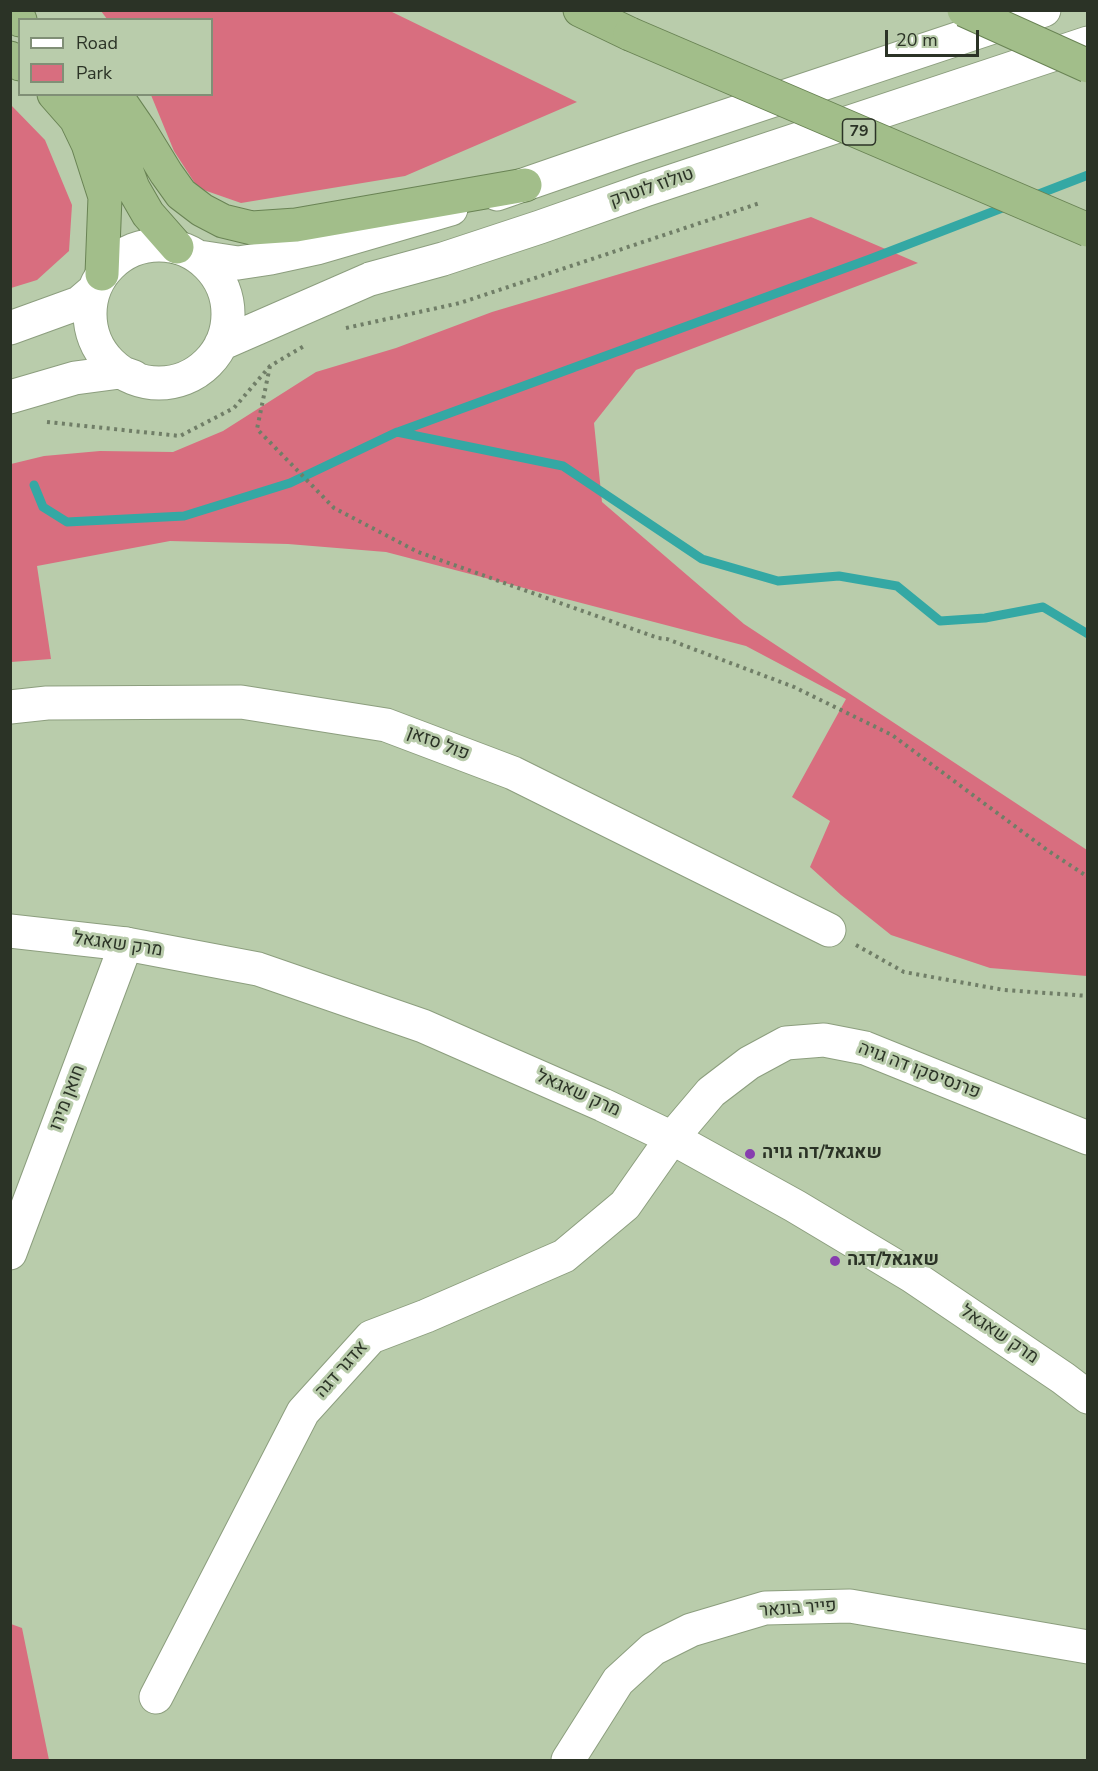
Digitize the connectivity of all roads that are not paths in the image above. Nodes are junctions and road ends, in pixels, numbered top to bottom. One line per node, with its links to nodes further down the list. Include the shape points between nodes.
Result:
1 (580, 10): 10 (highway, 79, bridge)
2 (964, 10): 5 (highway, bridge)
3 (1044, 10): 9 (street)
4 (1088, 43): 14 (street, טולוז לוטרק, via 529,231 370,279)
5 (1088, 66)
6 (56, 96): 12 (highway, via 76,119 105,197)
7 (94, 96): 11 (highway, via 148,214)
8 (116, 96): 9 (highway, via 181,194 202,210 242,226 296,225)
9 (525, 184): 11 (street, via 430,216 271,258 238,263)
10 (1088, 230)
11 (188, 252): 12 (street, via 156,245 135,249 117,259); 14 (street, via 213,270 223,287 228,315)
12 (98, 282): 13 (street, via 79,303); 15 (street, via 90,314 94,336 105,357 122,372)
13 (10, 328)
14 (221, 344): 15 (street, via 208,362 189,376 167,382)
15 (144, 381): 16 (street, via 120,372 75,378)
16 (10, 397)
17 (10, 707): 18 (street, פול סזאן, via 47,703 241,702 386,725 513,773)
18 (829, 930)
19 (10, 931): 20 (street, מרק שאגאל)
20 (126, 944): 21 (street, מרק שאגאל, via 258,969 423,1026); 23 (street, חואן מירו)
21 (672, 1138): 22 (street, פרנסיסקו דה גויה, via 711,1092 749,1063 786,1044 824,1040 865,1048); 24 (street, מרק שאגאל, via 912,1276); 26 (street, אדגר דגה, via 625,1205 564,1256 371,1337 303,1412)
22 (1088, 1138)
23 (10, 1253)
24 (1088, 1397)
25 (1088, 1647): 27 (street, פייר בונאר, via 850,1606 765,1608 691,1630 653,1649 618,1681)
26 (156, 1697)
27 (568, 1761)

